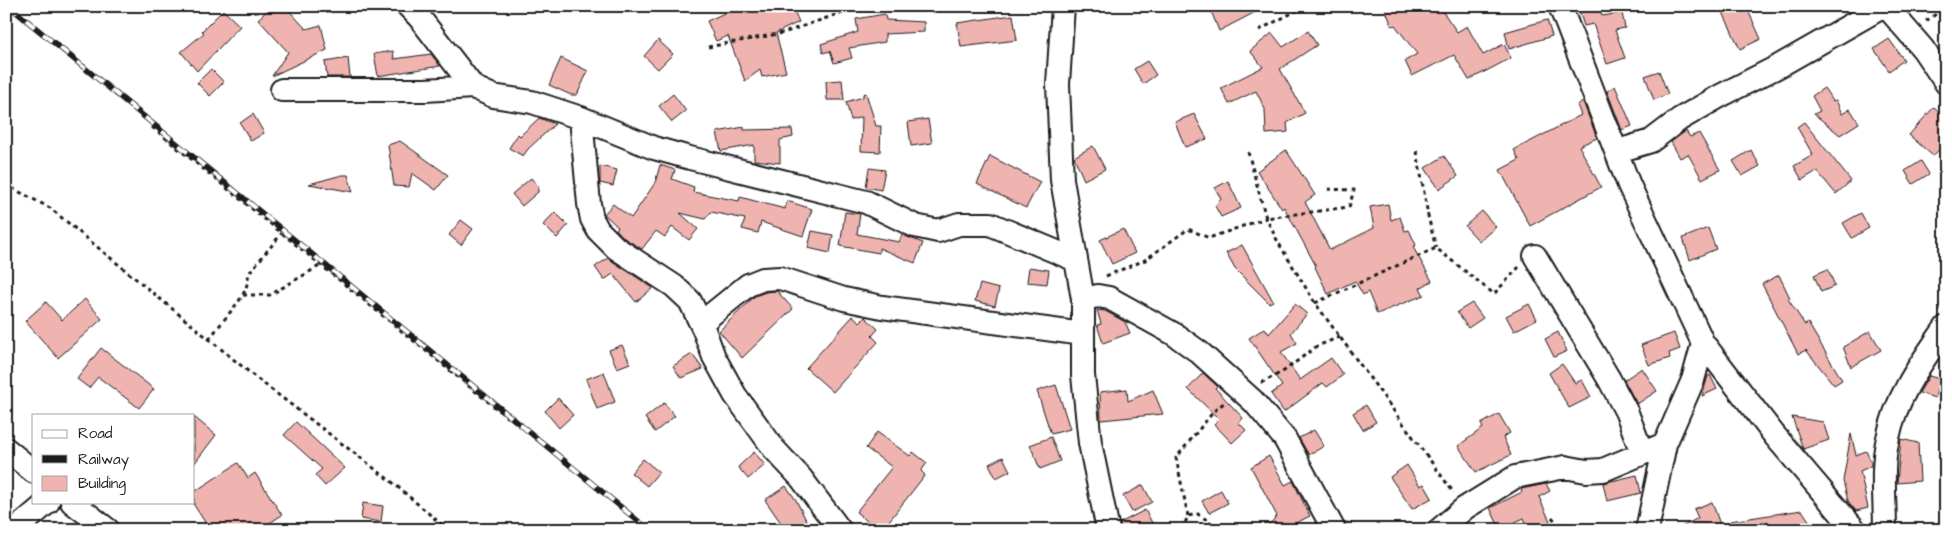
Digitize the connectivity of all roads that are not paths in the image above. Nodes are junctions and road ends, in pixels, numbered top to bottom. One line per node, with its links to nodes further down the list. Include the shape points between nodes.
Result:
1 (408, 6): 6 (street)
2 (1063, 6): 11 (street, via 1058,84 1062,180)
3 (1560, 6): 9 (street)
4 (1885, 6): 5 (street, via 1923,49); 9 (street, via 1680,119 1651,141)
5 (1946, 83)
6 (473, 87): 7 (street); 8 (street, via 493,96 532,102)
7 (282, 90)
8 (581, 118): 11 (street, via 663,151 866,202 915,226 938,231 959,224 990,224); 13 (street, via 592,219 598,230 616,248 674,286 690,301)
9 (1618, 151): 16 (street, via 1629,185)
10 (1535, 256): 19 (street, via 1609,379)
11 (1076, 260): 12 (street)
12 (1082, 293): 15 (street); 27 (street, via 1110,298 1174,334 1253,401 1285,439)
13 (701, 323): 15 (street, via 748,285 763,279 780,278 872,305); 25 (street, via 714,357 735,395)
14 (1946, 327): 31 (street, via 1911,377 1890,431 1886,456)
15 (1083, 334): 26 (street, via 1083,374 1090,443)
16 (1703, 343): 17 (street, via 1693,380); 30 (street, via 1769,429)
17 (1664, 444): 19 (street); 29 (street)
18 (6, 449): 20 (street)
19 (1642, 453): 28 (street, via 1603,470 1565,468 1515,477 1465,508)
20 (32, 470)
21 (46, 504): 23 (street)
22 (75, 504): 24 (street)
23 (15, 530)
24 (108, 530)
25 (840, 530)
26 (1108, 530)
27 (1334, 530)
28 (1439, 530)
29 (1647, 530)
30 (1855, 530)
31 (1885, 530)

